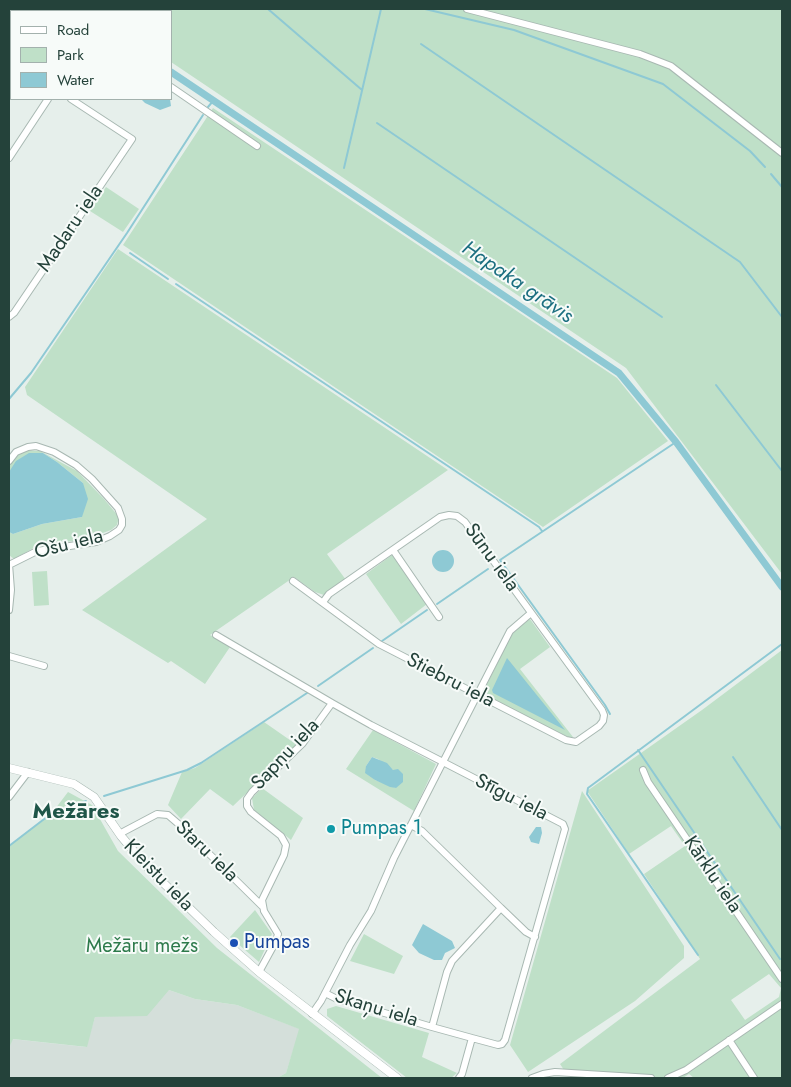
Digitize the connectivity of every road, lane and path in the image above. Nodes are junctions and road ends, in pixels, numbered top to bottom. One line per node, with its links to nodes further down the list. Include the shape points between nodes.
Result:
1 (467, 9): 6 (street, via 640,54 671,66)
2 (172, 88): 5 (street)
3 (47, 100): 7 (street)
4 (73, 100): 8 (street, Madaru iela, via 132,139)
5 (257, 146)
6 (782, 153)
7 (9, 158)
8 (9, 318)
9 (9, 460): 11 (street, Ošu iela, via 16,452 28,447 54,452 92,478 118,508 122,519 122,525 115,534 96,542 37,551)
10 (393, 550): 13 (street, Sūnu iela, via 329,594); 15 (street, Sūnu iela, via 443,515 460,518); 16 (street)
11 (9, 564): 14 (street, Ošu iela)
12 (293, 581): 13 (street, Stiebru iela)
13 (323, 602): 20 (street, Stiebru iela, via 379,644)
14 (9, 610)
15 (531, 613): 20 (street, via 510,631); 22 (street, Sūnu iela)
16 (439, 617)
17 (216, 635): 21 (street, Sapņu iela)
18 (9, 656): 19 (street)
19 (44, 666)
20 (477, 695): 22 (street, Stiebru iela, via 573,742 601,724); 23 (street)
21 (332, 703): 23 (street); 30 (street, Sapņu iela, via 303,743 247,799 251,812 281,836 286,845 263,896)
22 (602, 710)
23 (443, 762): 28 (street); 32 (street, Stīgu iela, via 563,824 564,833)
24 (9, 768): 26 (street, Kleistu iela)
25 (643, 770): 34 (street, Kārklu iela)
26 (28, 772): 27 (street); 29 (street, Kleistu iela, via 74,784 94,797)
27 (9, 796)
28 (411, 824): 31 (street); 35 (street, via 376,902)
29 (121, 836): 30 (street, Staru iela, via 157,814 168,815); 33 (street, Kleistu iela, via 148,868)
30 (262, 906): 33 (street, via 278,934)
31 (501, 908): 32 (street); 38 (street, Skaņu iela, via 452,961)
32 (535, 937): 39 (street, Stīgu iela, via 505,1040 498,1045)
33 (259, 972): 37 (street, Kleistu iela)
34 (782, 979)
35 (325, 993): 37 (street); 38 (street, Skaņu iela)
36 (782, 1004): 40 (street)
37 (312, 1014): 41 (street, Kleistu iela)
38 (432, 1027): 39 (street)
39 (472, 1038): 42 (street)
40 (729, 1040): 45 (street, via 686,1070); 46 (street)
41 (397, 1078)
42 (459, 1078)
43 (532, 1078): 44 (street, via 555,1072)
44 (651, 1078)
45 (668, 1078)
46 (754, 1078)

